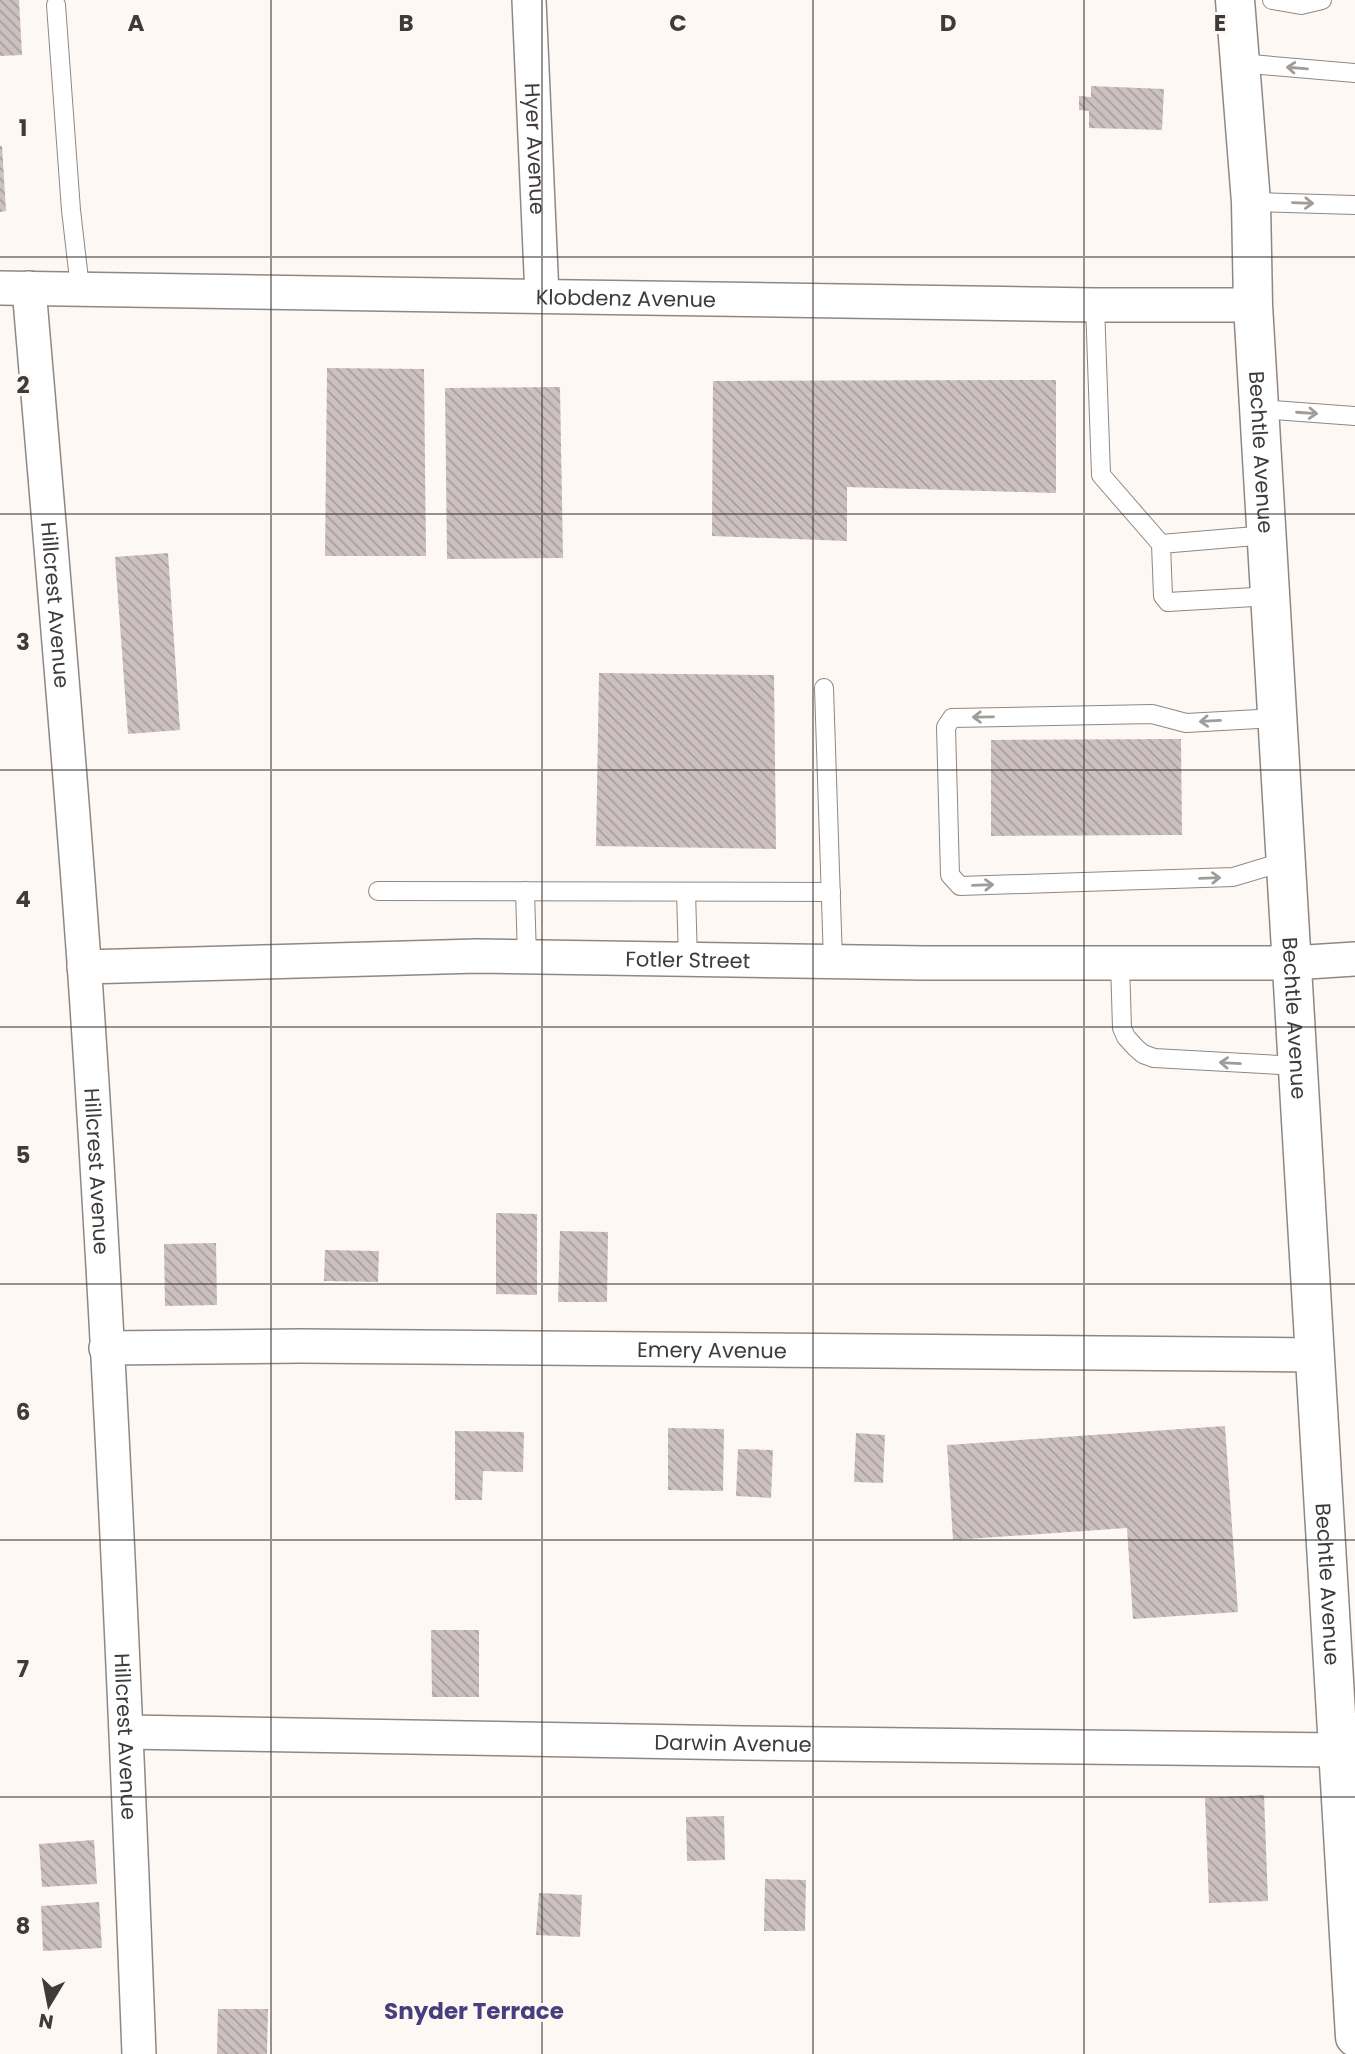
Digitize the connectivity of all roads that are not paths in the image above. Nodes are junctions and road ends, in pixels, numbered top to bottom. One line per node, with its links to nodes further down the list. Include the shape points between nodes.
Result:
1 (529, 0): 12 (street, Hyer Avenue)
2 (1235, 0): 6 (main road, Bechtle Avenue)
3 (1272, 0): 4 (lane, via 1301,5)
4 (1322, 0)
5 (56, 5): 11 (lane)
6 (1239, 63): 7 (lane, one-way to 6); 8 (main road, Bechtle Avenue)
7 (1355, 72)
8 (1251, 202): 9 (lane, one-way to 9); 14 (main road, Bechtle Avenue)
9 (1355, 205)
10 (15, 288): 11 (street, Klobdenz Avenue); 33 (street, Hillcrest Avenue, via 69,752)
11 (80, 288): 12 (street, Klobdenz Avenue)
12 (542, 296): 13 (street, Klobdenz Avenue)
13 (1095, 305): 14 (street, Klobdenz Avenue); 18 (lane, via 1101,475)
14 (1253, 305): 15 (main road, Bechtle Avenue)
15 (1259, 409): 16 (lane, one-way to 16); 17 (main road, Bechtle Avenue)
16 (1355, 416)
17 (1267, 535): 18 (lane); 19 (main road, Bechtle Avenue)
18 (1161, 544): 19 (lane, via 1163,596 1168,602)
19 (1270, 596): 21 (main road, Bechtle Avenue)
20 (824, 688): 26 (lane)
21 (1278, 719): 22 (main road, Bechtle Avenue); 22 (lane, one-way to 22, via 1186,723 1152,714 952,718 946,727 950,875 960,886 1233,877)
22 (1286, 861): 31 (main road, Bechtle Avenue)
23 (378, 891): 24 (lane)
24 (525, 891): 25 (lane); 27 (lane)
25 (686, 892): 26 (lane); 29 (lane)
26 (831, 892): 30 (lane)
27 (527, 957): 29 (street, Fotler Street); 33 (street, Fotler Street)
28 (1355, 959): 31 (street, Fotler Street)
29 (688, 960): 30 (street, Fotler Street)
30 (833, 961): 32 (street, Fotler Street)
31 (1292, 962): 32 (street, Fotler Street); 34 (main road, Bechtle Avenue)
32 (1120, 963): 34 (lane, one-way to 32, via 1165,1060 1143,1054 1122,1028)
33 (84, 967): 35 (street, Hillcrest Avenue)
34 (1298, 1066): 36 (main road, Bechtle Avenue)
35 (106, 1348): 36 (street, Emery Avenue); 37 (street, Hillcrest Avenue)
36 (1315, 1355): 38 (main road, Bechtle Avenue)
37 (127, 1732): 38 (street, Darwin Avenue, via 730,1743); 40 (street, Hillcrest Avenue)
38 (1343, 1733): 39 (main road, Bechtle Avenue)
39 (1355, 2037)
40 (139, 2054)

